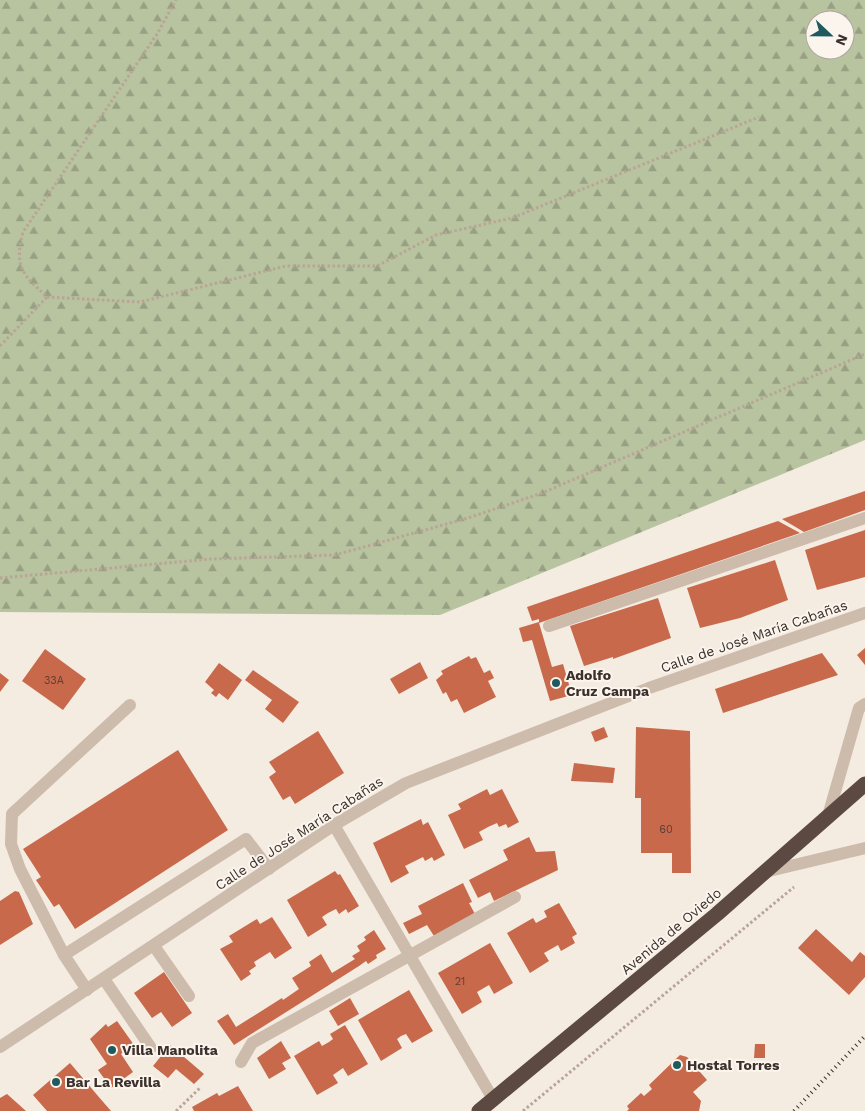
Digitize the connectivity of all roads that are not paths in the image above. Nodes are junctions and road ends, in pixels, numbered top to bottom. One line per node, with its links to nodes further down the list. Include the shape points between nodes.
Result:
1 (865, 518): 3 (street)
2 (865, 613): 8 (street, Calle de José María Cabañas, via 658,685 434,770)
3 (549, 626)
4 (865, 704): 7 (street, via 859,708)
5 (130, 705): 14 (street, via 12,814 11,844)
6 (865, 784): 7 (highway, Avenida de Oviedo)
7 (828, 816): 11 (highway, Avenida de Oviedo)
8 (334, 825): 10 (street, Calle de José María Cabañas); 15 (street)
9 (865, 848): 11 (street)
10 (269, 869): 13 (street, Calle de José María Cabañas); 14 (street, via 246,839)
11 (765, 872): 22 (highway, Avenida de Oviedo)
12 (515, 896): 15 (street)
13 (154, 946): 16 (street, Calle de José María Cabañas); 18 (street)
14 (64, 955): 17 (street)
15 (411, 956): 21 (street, via 252,1043); 22 (street)
16 (104, 979): 17 (street, Calle de José María Cabañas); 20 (street)
17 (87, 990): 19 (street, Calle de José María Cabañas)
18 (189, 996)
19 (0, 1047)
20 (151, 1048)
21 (241, 1062)
22 (493, 1099): 23 (highway, Avenida de Oviedo)
23 (479, 1111)

